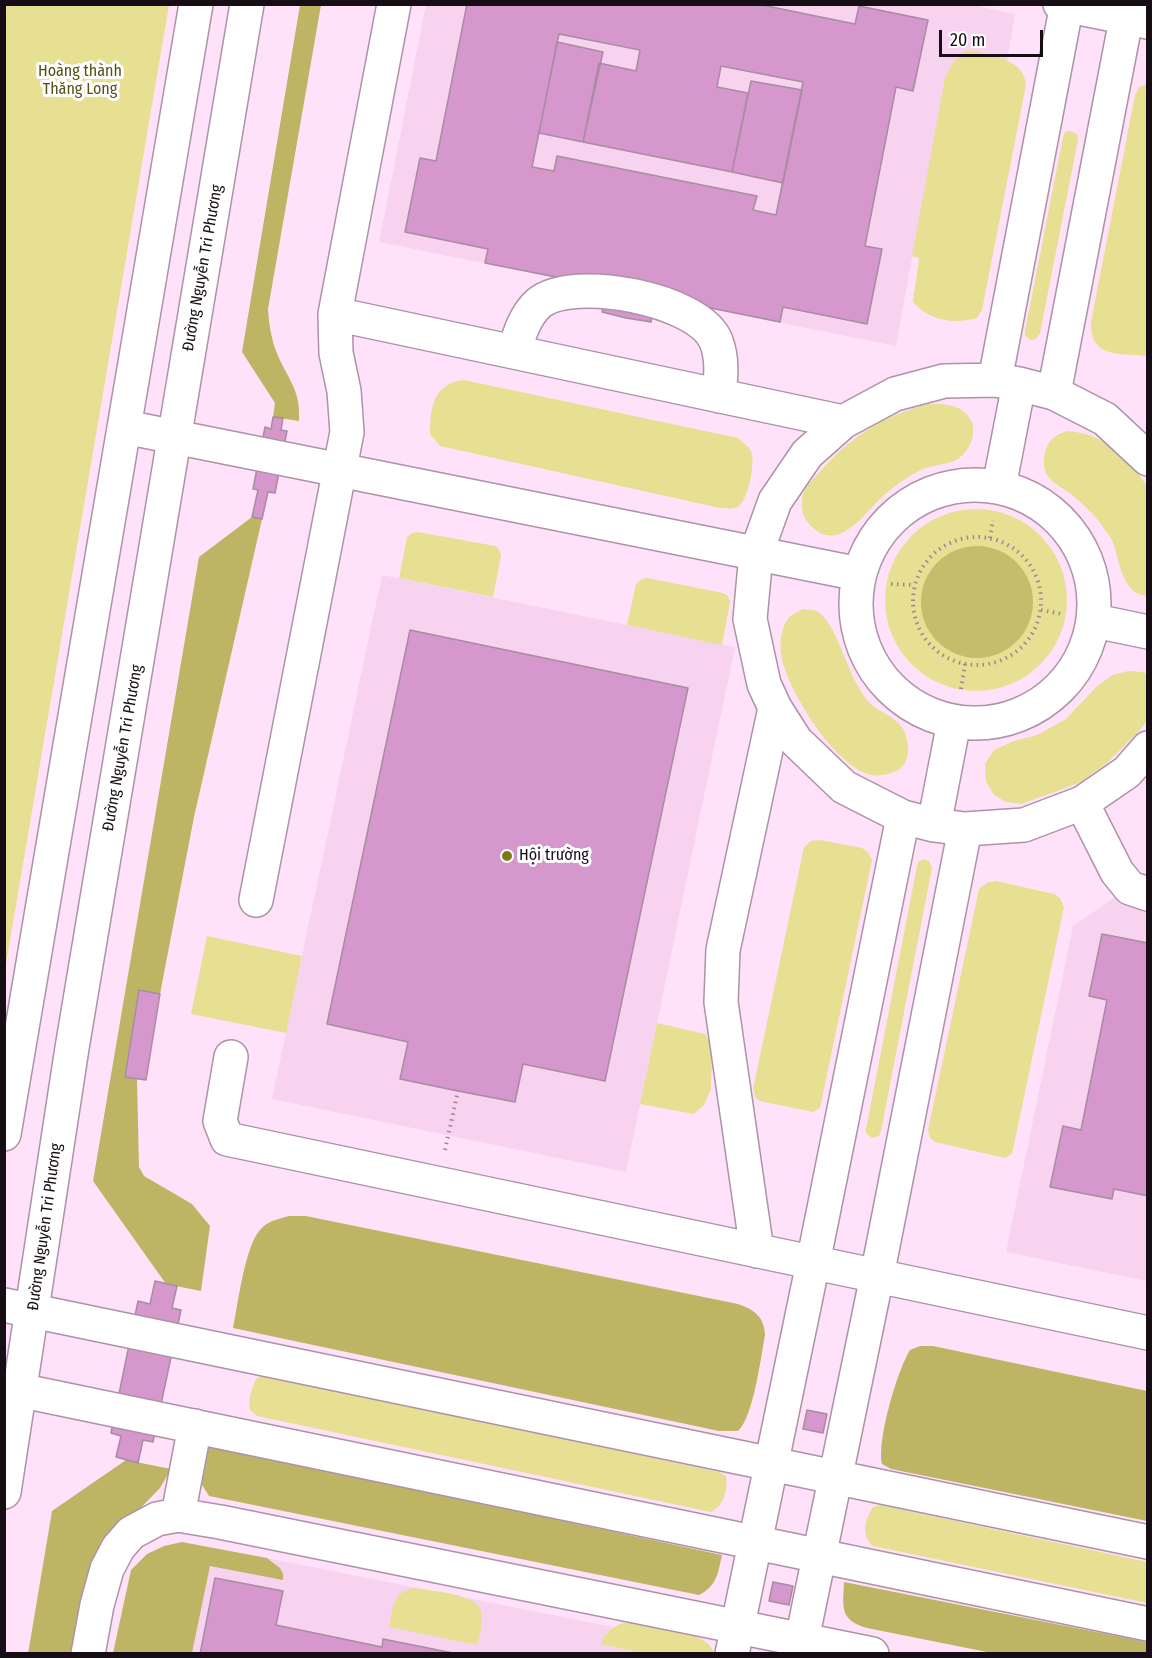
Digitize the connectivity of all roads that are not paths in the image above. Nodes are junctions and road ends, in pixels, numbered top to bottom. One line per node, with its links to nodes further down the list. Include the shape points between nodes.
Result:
1 (196, 4): 12 (street)
2 (247, 4): 13 (street, Đường Nguyễn Tri Phương)
3 (394, 4): 6 (street)
4 (1065, 5): 5 (street); 8 (street)
5 (1134, 15): 9 (street)
6 (335, 314): 7 (street); 15 (street, via 347,432)
7 (514, 352): 10 (street); 10 (street, via 522,326 540,303 565,291 630,294 667,304 696,318 716,339 722,368)
8 (1007, 382): 9 (street); 11 (street, via 944,381 895,394); 16 (street)
9 (1054, 393): 14 (street, via 1105,420)
10 (719, 396): 11 (street)
11 (843, 422): 17 (street, via 807,454 775,501)
12 (125, 427): 13 (street); 29 (street)
13 (175, 438): 15 (street); 33 (street, Đường Nguyễn Tri Phương, via 72,1048)
14 (1148, 459)
15 (339, 470): 17 (street); 27 (street)
16 (999, 487): 18 (street, via 972,485 942,490 913,502 889,521 871,545); 19 (street, via 1036,501 1064,523 1083,552 1094,586)
17 (756, 554): 18 (street); 21 (street, via 750,620 764,684)
18 (859, 574): 22 (street, via 856,613 865,651 886,684 917,709)
19 (1095, 621): 20 (street); 22 (street, via 1083,658 1060,689 1029,711 993,723)
20 (1148, 632)
21 (775, 708): 25 (street, via 796,741 844,787); 30 (street, via 723,950 721,1002)
22 (954, 722): 25 (street)
23 (1148, 748): 24 (street, via 1127,772)
24 (1082, 803): 25 (street, via 1023,825); 26 (street, via 1117,872 1130,888)
25 (934, 824): 31 (street); 32 (street)
26 (1148, 894)
27 (256, 900)
28 (231, 1057): 30 (street, via 220,1121 227,1139)
29 (4, 1134)
30 (757, 1251): 31 (street)
31 (813, 1263): 32 (street); 37 (street)
32 (877, 1276): 34 (street); 38 (street)
33 (19, 1308): 35 (street, Đường Nguyễn Tri Phương); 37 (street)
34 (1148, 1333)
35 (12, 1389): 36 (street); 39 (street, Đường Nguyễn Tri Phương)
36 (195, 1426): 40 (street); 42 (street)
37 (771, 1463): 38 (street); 42 (street)
38 (835, 1476): 41 (street); 43 (street)
39 (4, 1492)
40 (178, 1515): 45 (street); 47 (street, via 131,1533 118,1548 107,1569)
41 (1148, 1542)
42 (754, 1543): 43 (street); 45 (street)
43 (819, 1556): 44 (street); 46 (street)
44 (1148, 1624)
45 (734, 1640): 46 (street)
46 (800, 1647): 48 (street)
47 (88, 1653)
48 (872, 1653)

